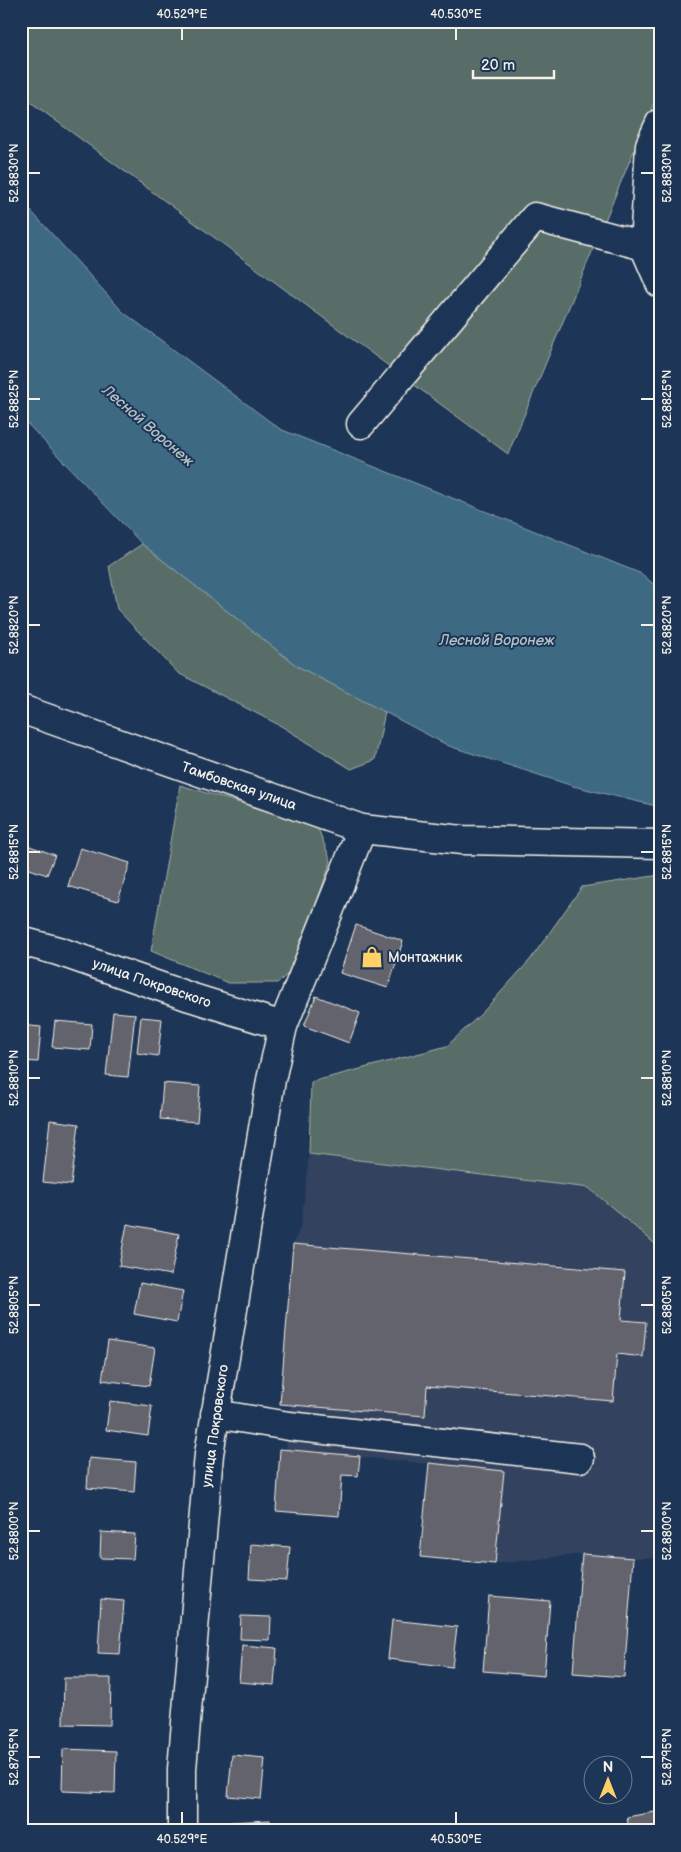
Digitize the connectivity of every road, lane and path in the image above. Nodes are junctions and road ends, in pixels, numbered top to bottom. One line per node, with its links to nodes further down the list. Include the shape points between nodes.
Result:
1 (660, 123): 2 (street, via 650,145)
2 (644, 246): 3 (street); 4 (street, via 535,217)
3 (660, 283)
4 (361, 424)
5 (21, 709): 6 (street, Тамбовская улица)
6 (362, 829): 7 (street, Тамбовская улица, via 462,840); 9 (street, улица Покровского)
7 (660, 844)
8 (21, 941): 9 (street, улица Покровского)
9 (283, 1026): 10 (street, улица Покровского)
10 (215, 1414): 11 (street, via 289,1426); 12 (street, улица Покровского, via 182,1770)
11 (580, 1458)
12 (182, 1831)

